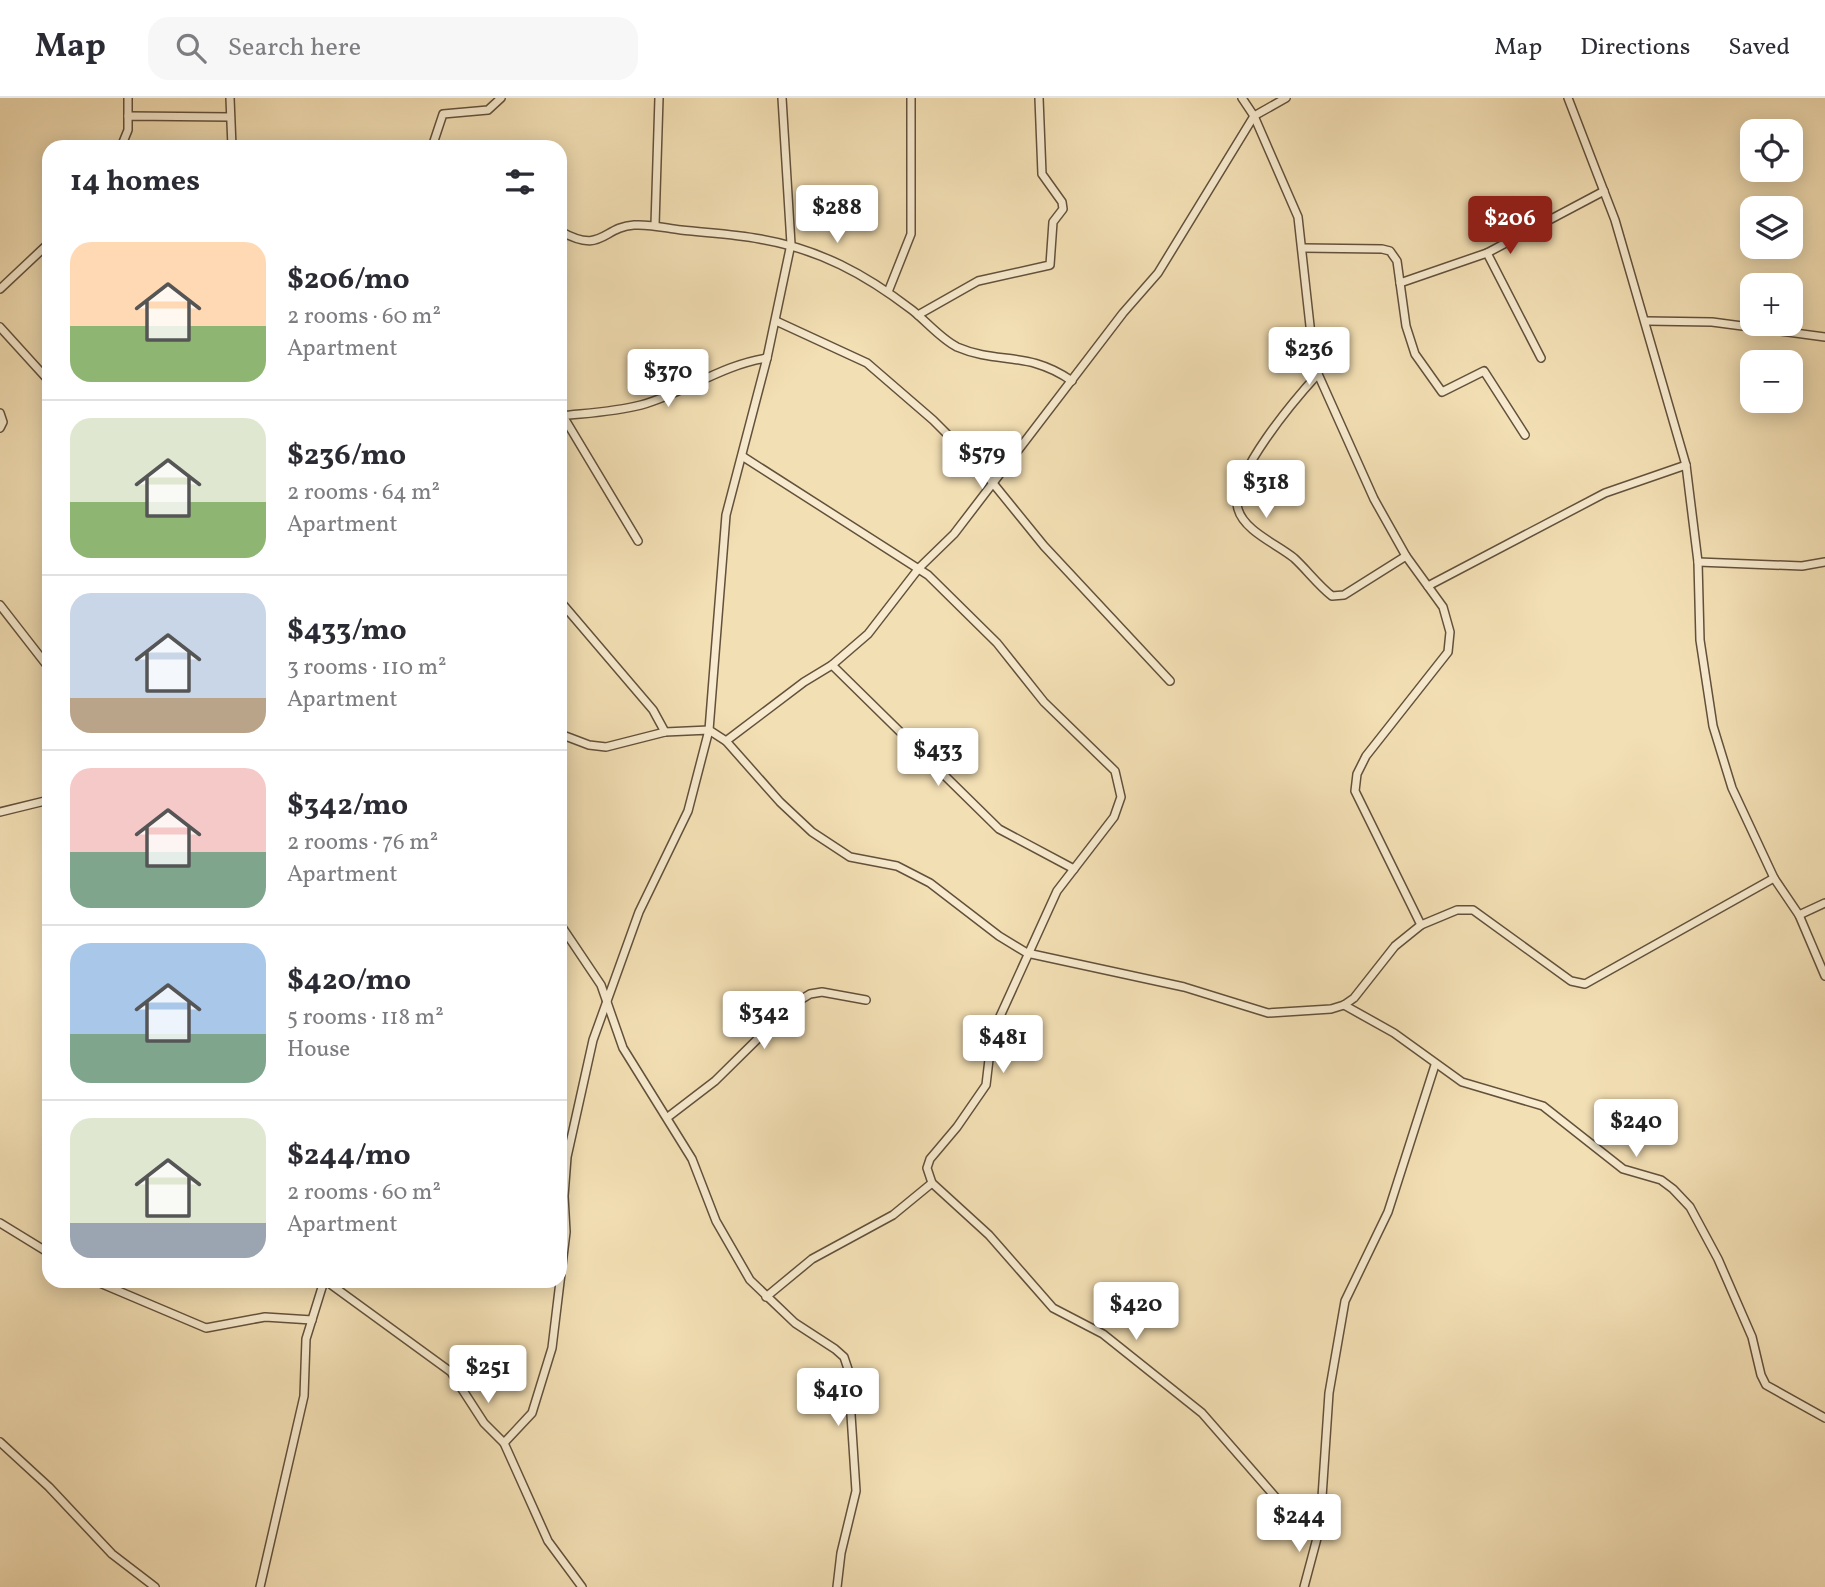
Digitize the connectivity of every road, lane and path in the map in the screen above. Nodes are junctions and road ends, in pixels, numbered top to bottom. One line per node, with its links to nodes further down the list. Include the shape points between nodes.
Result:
1 (128, 98): 11 (street)
2 (230, 98): 13 (street)
3 (501, 98): 16 (street, via 488,110 443,114)
4 (659, 98): 18 (street)
5 (782, 98): 20 (street)
6 (911, 98): 26 (street, via 911,234)
7 (1039, 98): 27 (street, via 1042,174 1063,209 1053,222 1050,265 978,281)
8 (1242, 98): 12 (street)
9 (1286, 98): 12 (street)
10 (1568, 98): 17 (street)
11 (128, 116): 13 (street); 14 (street)
12 (1254, 116): 21 (street, via 1298,217); 36 (street, via 1158,273)
13 (230, 117): 15 (street)
14 (124, 140)
15 (232, 140)
16 (434, 140)
17 (1604, 191): 23 (street); 29 (street)
18 (655, 225): 19 (street, via 631,225 598,240 582,241); 20 (street)
19 (567, 234)
20 (791, 244): 26 (street, via 844,264); 28 (street)
21 (1303, 248): 24 (street, via 1382,248 1397,261); 35 (street)
22 (42, 250): 25 (street)
23 (1487, 253): 24 (street); 33 (street)
24 (1400, 283): 41 (street, via 1406,326 1424,371 1442,391 1484,371)
25 (0, 289)
26 (888, 292): 27 (street)
27 (918, 315): 36 (street, via 953,345 1052,367)
28 (776, 321): 32 (street); 44 (street, via 845,351 880,373)
29 (1646, 321): 31 (street, via 1712,323); 43 (street)
30 (0, 327): 34 (street)
31 (1825, 337)
32 (767, 358): 38 (street, via 722,369 642,405); 42 (street)
33 (1541, 358)
34 (42, 371)
35 (1318, 374): 46 (street, via 1374,499); 46 (street, via 1257,452 1236,501 1238,512 1332,596 1344,595)
36 (1072, 381): 44 (street)
37 (0, 413): 40 (street)
38 (567, 415)
39 (567, 424): 45 (street)
40 (0, 428)
41 (1525, 435)
42 (742, 456): 49 (street); 56 (street, via 726,515)
43 (1686, 465): 47 (street); 50 (street, via 1605,492)
44 (994, 484): 49 (street); 55 (street, via 1044,546)
45 (638, 541)
46 (1406, 556): 50 (street)
47 (1698, 562): 48 (street, via 1802,566); 63 (street, via 1700,640 1713,726 1732,788)
48 (1825, 562)
49 (919, 568): 54 (street, via 868,634); 62 (street, via 997,643 1044,702 1115,771 1121,797 1114,817)
50 (1428, 586): 66 (street, via 1443,607 1450,632 1448,652 1366,756 1355,791)
51 (0, 605): 53 (street)
52 (567, 609): 57 (street, via 653,710)
53 (42, 659)
54 (832, 665): 59 (street); 62 (street, via 999,829)
55 (1170, 681)
56 (709, 730): 57 (street); 59 (street); 70 (street, via 688,811 639,912)
57 (665, 732): 58 (street, via 606,747)
58 (567, 737)
59 (726, 741): 68 (street, via 813,832 850,856 897,866 930,883)
60 (42, 802): 61 (street)
61 (0, 811)
62 (1074, 869): 68 (street)
63 (1774, 878): 65 (street); 66 (street, via 1585,984 1571,981 1473,910 1457,910)
64 (1825, 903): 65 (street)
65 (1799, 915): 69 (street)
66 (1421, 925): 72 (street, via 1395,946)
67 (567, 935): 70 (street)
68 (1027, 953): 72 (street, via 1184,988 1268,1013); 76 (street, via 992,1034 986,1085 930,1158)
69 (1825, 976)
70 (607, 999): 74 (street, via 623,1048); 75 (street, via 584,1074)
71 (866, 1000): 74 (street, via 810,994 792,1005 715,1081)
72 (1344, 1005): 73 (street, via 1394,1033)
73 (1434, 1065): 85 (street, via 1470,1085 1543,1107 1623,1169 1661,1180 1673,1189 1690,1207 1718,1259 1752,1336 1766,1385); 88 (street, via 1388,1212 1345,1301 1329,1393)
74 (668, 1117): 83 (street, via 692,1159 716,1221 750,1280)
75 (567, 1157)
76 (932, 1183): 83 (street, via 893,1215 813,1259); 88 (street, via 989,1236 1053,1308 1103,1334 1202,1413 1278,1500)
77 (0, 1223): 78 (street)
78 (42, 1249)
79 (112, 1288): 84 (street, via 206,1328 243,1319)
80 (323, 1288): 84 (street)
81 (335, 1288): 87 (street, via 451,1372 476,1412)
82 (559, 1288): 87 (street, via 552,1348 532,1413)
83 (766, 1297): 92 (street, via 795,1324 835,1349 848,1369 856,1491)
84 (312, 1320): 90 (street, via 303,1362 304,1396)
85 (1825, 1418)
86 (0, 1442): 89 (street, via 50,1487 112,1554)
87 (504, 1443): 91 (street, via 548,1541)
88 (1320, 1527): 93 (street)
89 (155, 1587)
90 (260, 1587)
91 (582, 1587)
92 (837, 1587)
93 (1304, 1587)

